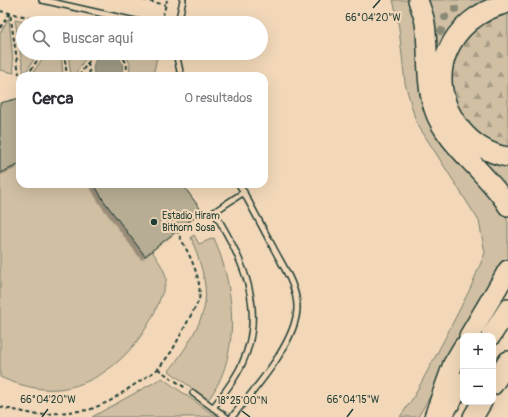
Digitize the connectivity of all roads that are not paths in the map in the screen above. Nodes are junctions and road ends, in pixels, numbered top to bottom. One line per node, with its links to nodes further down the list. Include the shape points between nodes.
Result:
1 (42, 0): 5 (lane)
2 (183, 0): 6 (lane)
3 (418, 0): 12 (highway, via 425,22 430,95 434,110 441,125 500,192)
4 (508, 3): 9 (highway, via 486,10 469,22 450,46 442,73 446,106 464,133 485,150)
5 (113, 16)
6 (180, 16)
7 (178, 60): 8 (lane)
8 (180, 72)
9 (508, 157)
10 (242, 188): 11 (lane)
11 (244, 192): 23 (lane, via 214,212 228,234 246,273 253,307 253,327 242,365); 25 (lane, via 287,274 296,294 297,306 294,325 282,349)
12 (508, 206)
13 (508, 270): 15 (highway)
14 (508, 309): 16 (highway)
15 (471, 333)
16 (493, 333)
17 (460, 352): 26 (highway, via 453,364)
18 (508, 361): 19 (highway)
19 (496, 380)
20 (460, 387): 27 (highway)
21 (192, 393): 23 (lane)
22 (480, 405): 28 (highway)
23 (213, 408): 24 (lane)
24 (226, 417)
25 (232, 417)
26 (434, 417)
27 (441, 417)
28 (473, 417)

